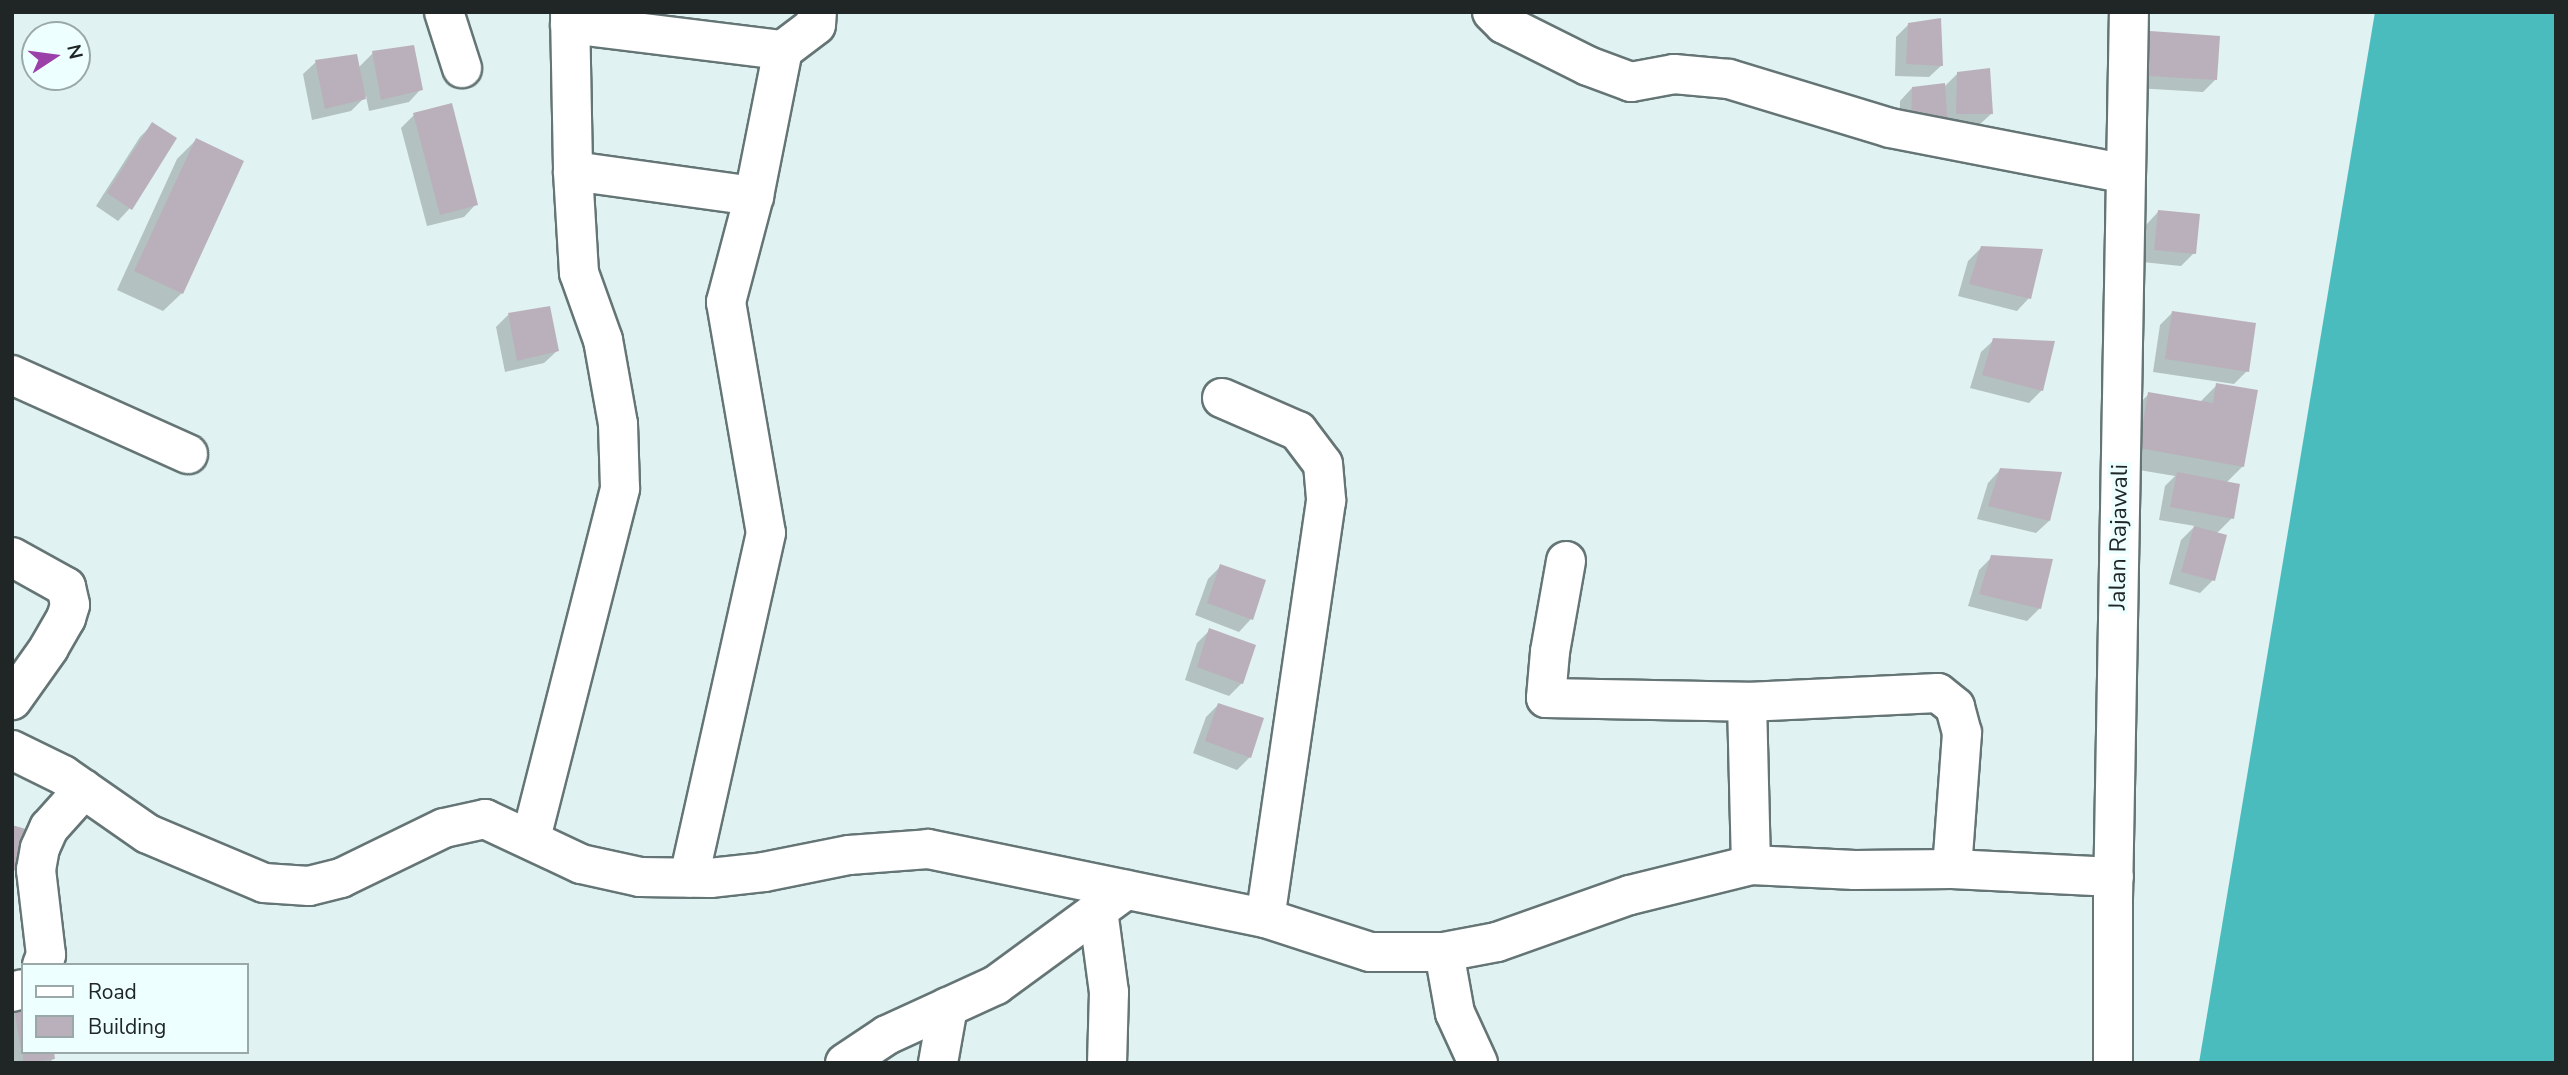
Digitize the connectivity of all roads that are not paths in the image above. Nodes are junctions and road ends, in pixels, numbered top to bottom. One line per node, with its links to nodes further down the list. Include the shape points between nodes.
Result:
1 (444, 12): 7 (street)
2 (817, 12): 6 (street, via 816,25)
3 (1492, 12): 9 (street, via 1504,24 1631,82 1674,75 1729,79 1890,128)
4 (2129, 12): 9 (street, Jalan Rajawali)
5 (570, 18): 6 (street); 8 (street)
6 (783, 50): 10 (street)
7 (463, 68)
8 (573, 171): 10 (street); 20 (street, via 579,273 603,341 618,424 620,488)
9 (2126, 174): 23 (street, Jalan Rajawali)
10 (754, 196): 24 (street, via 726,302 766,533)
11 (12, 375): 13 (street)
12 (1222, 398): 26 (street, via 1298,431 1323,464 1326,500)
13 (188, 454)
14 (12, 557): 16 (street, via 66,587 70,605 49,648)
15 (1566, 561): 17 (street, via 1546,698)
16 (12, 700)
17 (1746, 702): 21 (street); 22 (street, via 1938,693 1955,707 1962,733)
18 (12, 750): 19 (street)
19 (84, 789): 20 (street, via 148,834 264,883 309,886 341,878 444,828 485,819); 28 (street, via 49,828 40,848 36,870 46,955)
20 (531, 838): 24 (street, via 581,864 640,877)
21 (1751, 865): 22 (street); 27 (street, via 1630,895 1497,942)
22 (1952, 869): 23 (street)
23 (2114, 877): 34 (street, Jalan Rajawali)
24 (689, 878): 25 (street, via 764,872 849,855 928,849)
25 (1112, 900): 26 (street); 29 (street, via 996,985); 32 (street)
26 (1265, 918): 27 (street, via 1370,952)
27 (1444, 952): 33 (street, via 1455,1013)
28 (43, 963)
29 (948, 1007): 30 (street, via 887,1035); 31 (street)
30 (845, 1063)
31 (937, 1063)
32 (1107, 1063)
33 (1478, 1063)
34 (2113, 1063)

